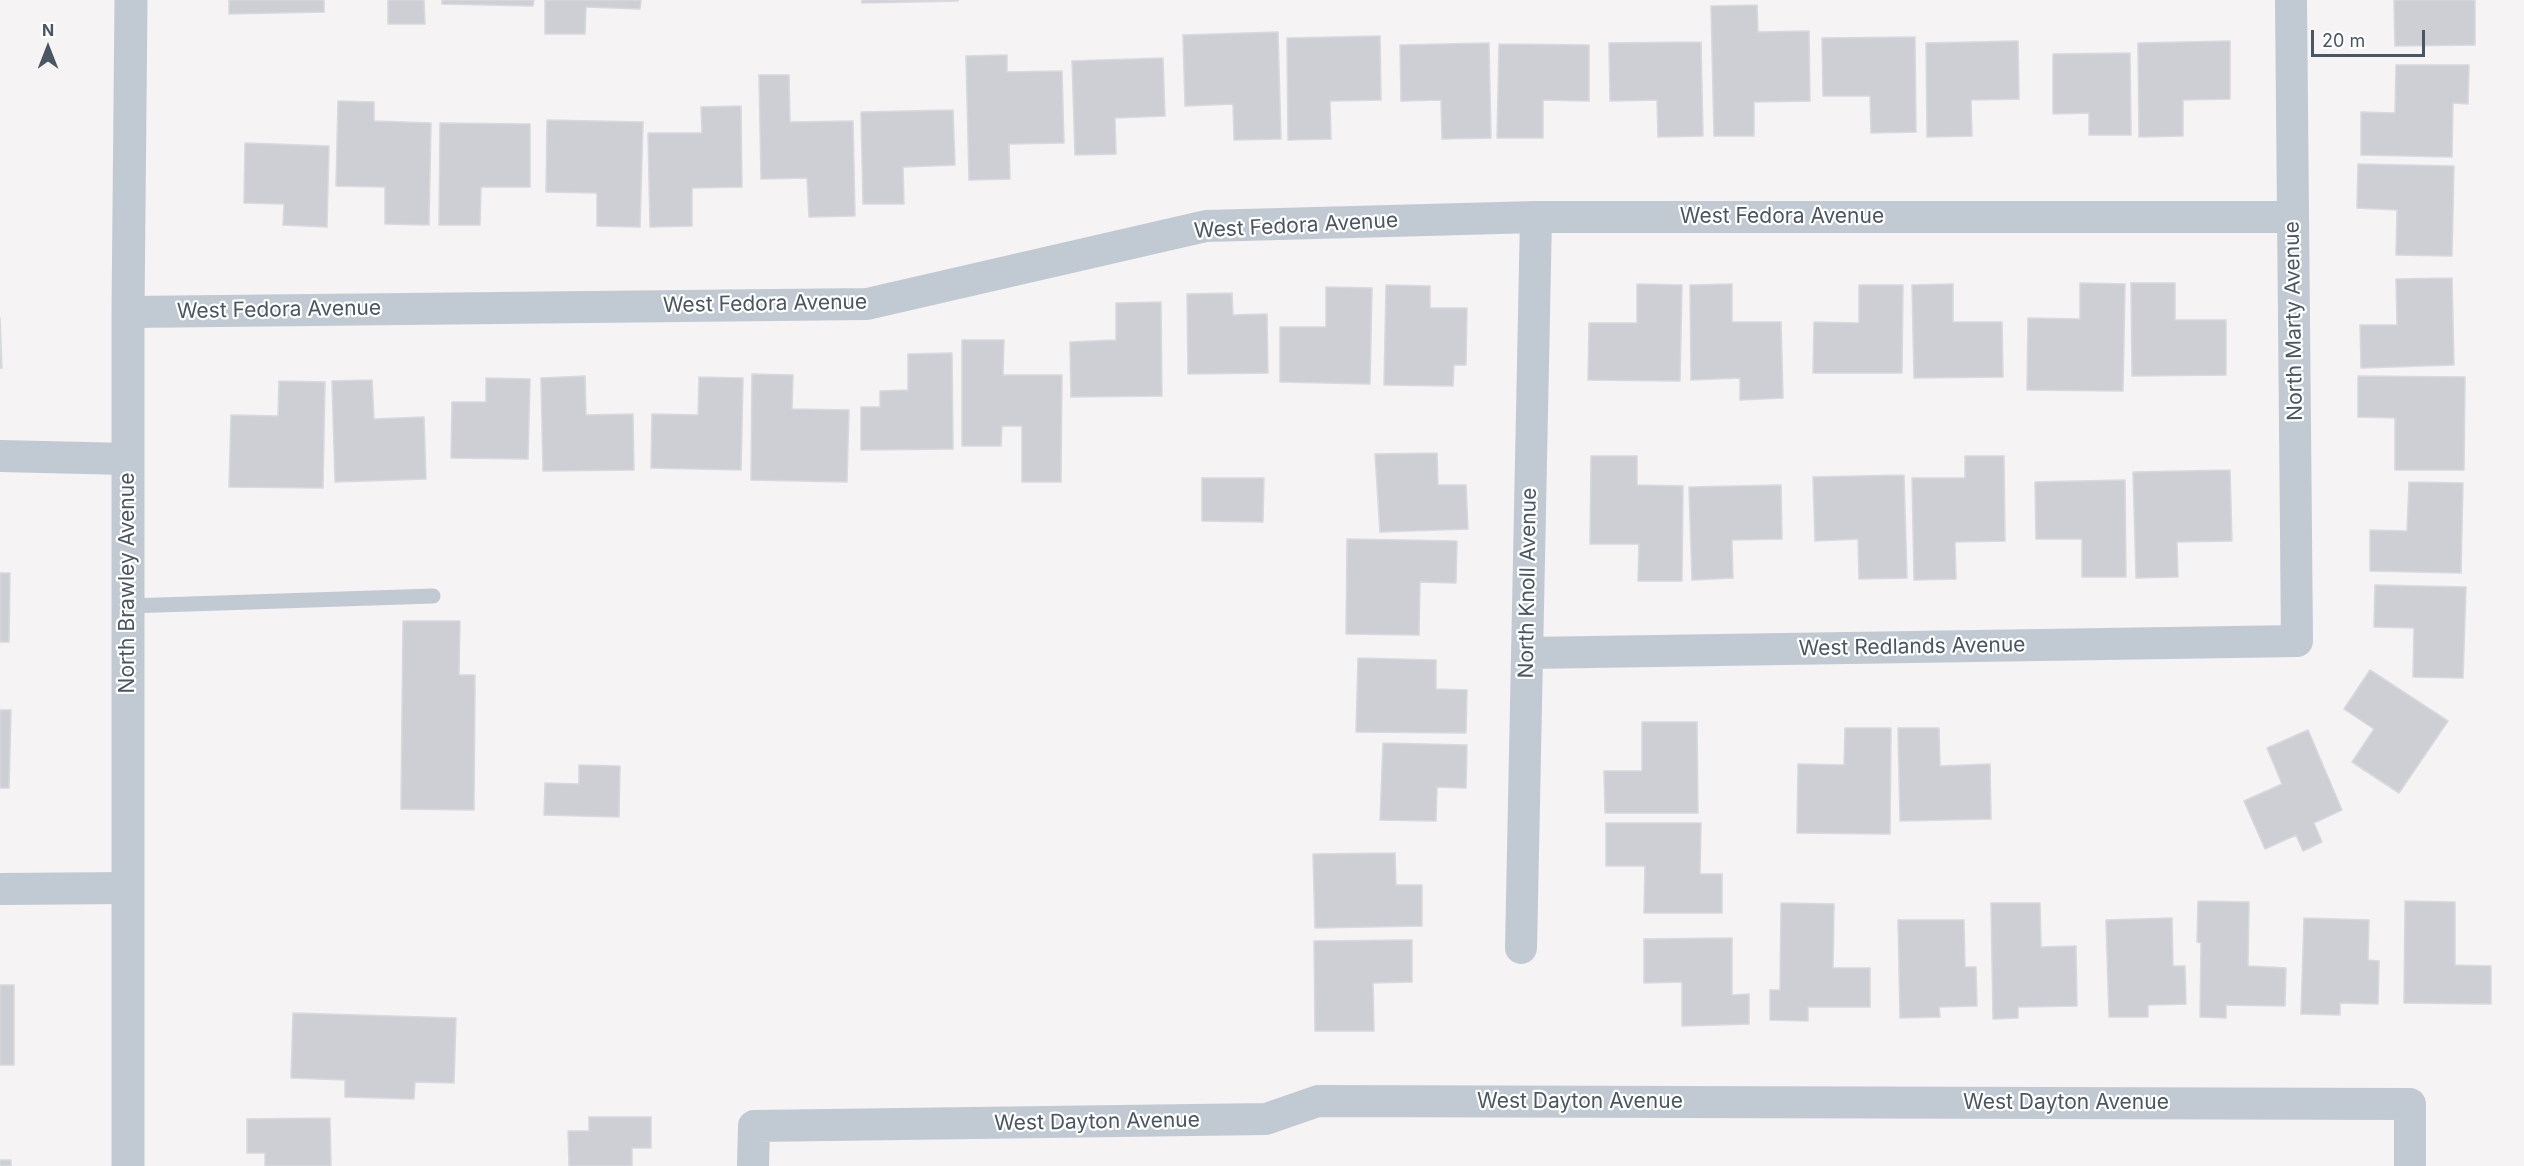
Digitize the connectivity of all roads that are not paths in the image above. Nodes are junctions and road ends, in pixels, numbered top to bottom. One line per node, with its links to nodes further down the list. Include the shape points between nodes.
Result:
1 (131, 0): 5 (street, North Brawley Avenue)
2 (2291, 0): 4 (street, North Marty Avenue)
3 (1536, 217): 4 (street, West Fedora Avenue); 5 (street, West Fedora Avenue, via 1206,226 867,304); 11 (street, North Knoll Avenue)
4 (2293, 217): 10 (street, North Marty Avenue)
5 (128, 312): 7 (street, North Brawley Avenue)
6 (0, 456): 7 (street)
7 (128, 459): 9 (street, North Brawley Avenue)
8 (433, 596): 9 (lane)
9 (128, 606): 12 (street, North Brawley Avenue)
10 (2297, 641): 11 (street, West Redlands Avenue)
11 (1527, 653): 14 (street, North Knoll Avenue)
12 (128, 888): 13 (street); 15 (street, North Brawley Avenue)
13 (0, 889)
14 (1521, 948)
15 (128, 1166)
16 (753, 1166): 17 (street, West Dayton Avenue, via 754,1126 1266,1119 1318,1101 2410,1104)
17 (2410, 1166)

